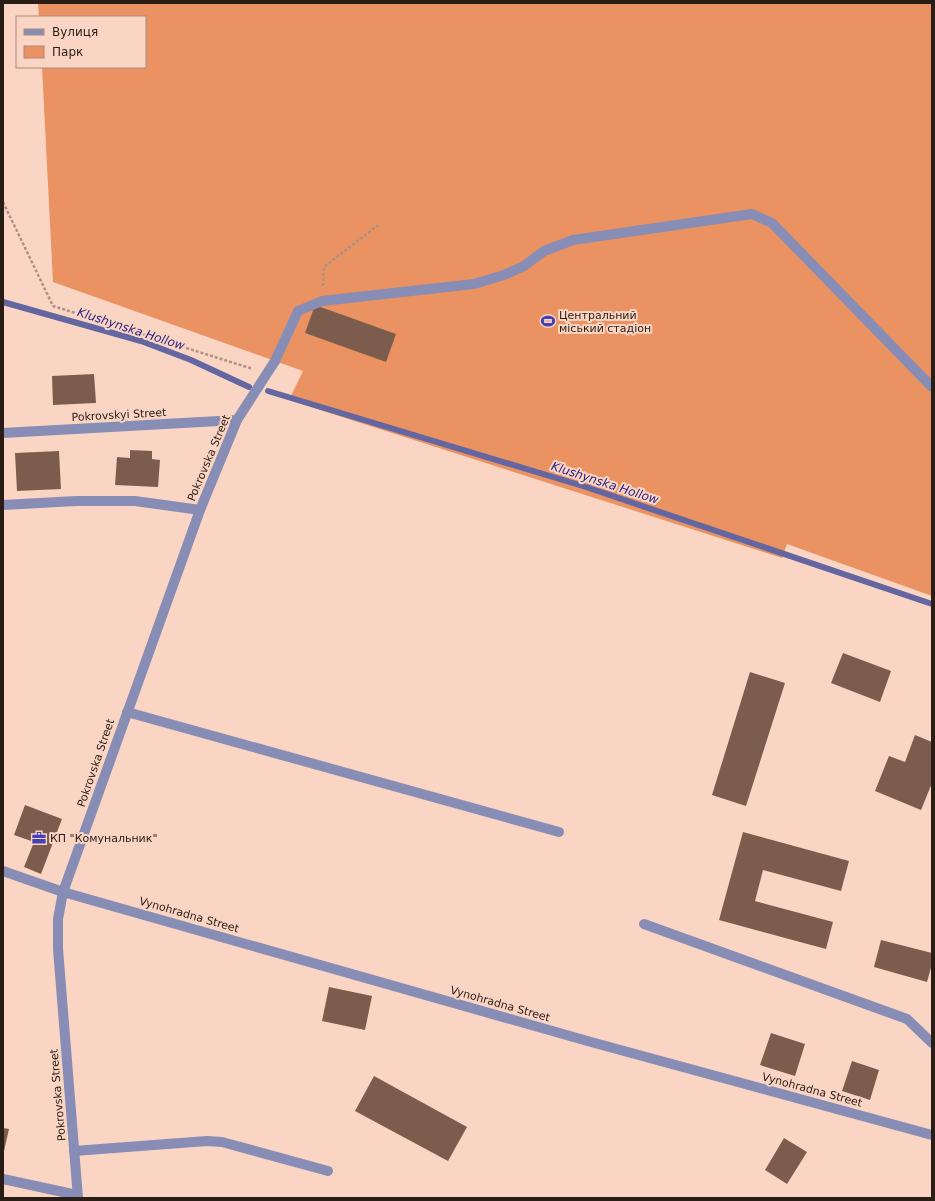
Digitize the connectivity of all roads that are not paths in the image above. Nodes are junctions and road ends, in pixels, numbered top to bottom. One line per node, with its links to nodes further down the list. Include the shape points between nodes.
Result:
1 (932, 387): 2 (street, Pokrovska Street, via 772,223 752,214 573,240 544,251 524,266 504,275 474,284 322,301 298,311 275,361)
2 (237, 420): 3 (street, Pokrovskyi Street); 5 (street, Pokrovska Street)
3 (3, 433)
4 (3, 505): 5 (street, via 135,501)
5 (200, 510): 6 (street, Pokrovska Street)
6 (127, 712): 7 (street); 9 (street, Pokrovska Street)
7 (559, 832)
8 (3, 871): 9 (street, Vynohradna Street)
9 (63, 892): 12 (street, Vynohradna Street, via 584,1040); 13 (street, Pokrovska Street, via 58,919 58,949)
10 (644, 924): 11 (street, via 907,1019)
11 (932, 1043)
12 (932, 1135)
13 (74, 1151): 14 (street, via 222,1142); 16 (street, Pokrovska Street)
14 (328, 1171)
15 (3, 1179): 16 (street)
16 (77, 1197)

